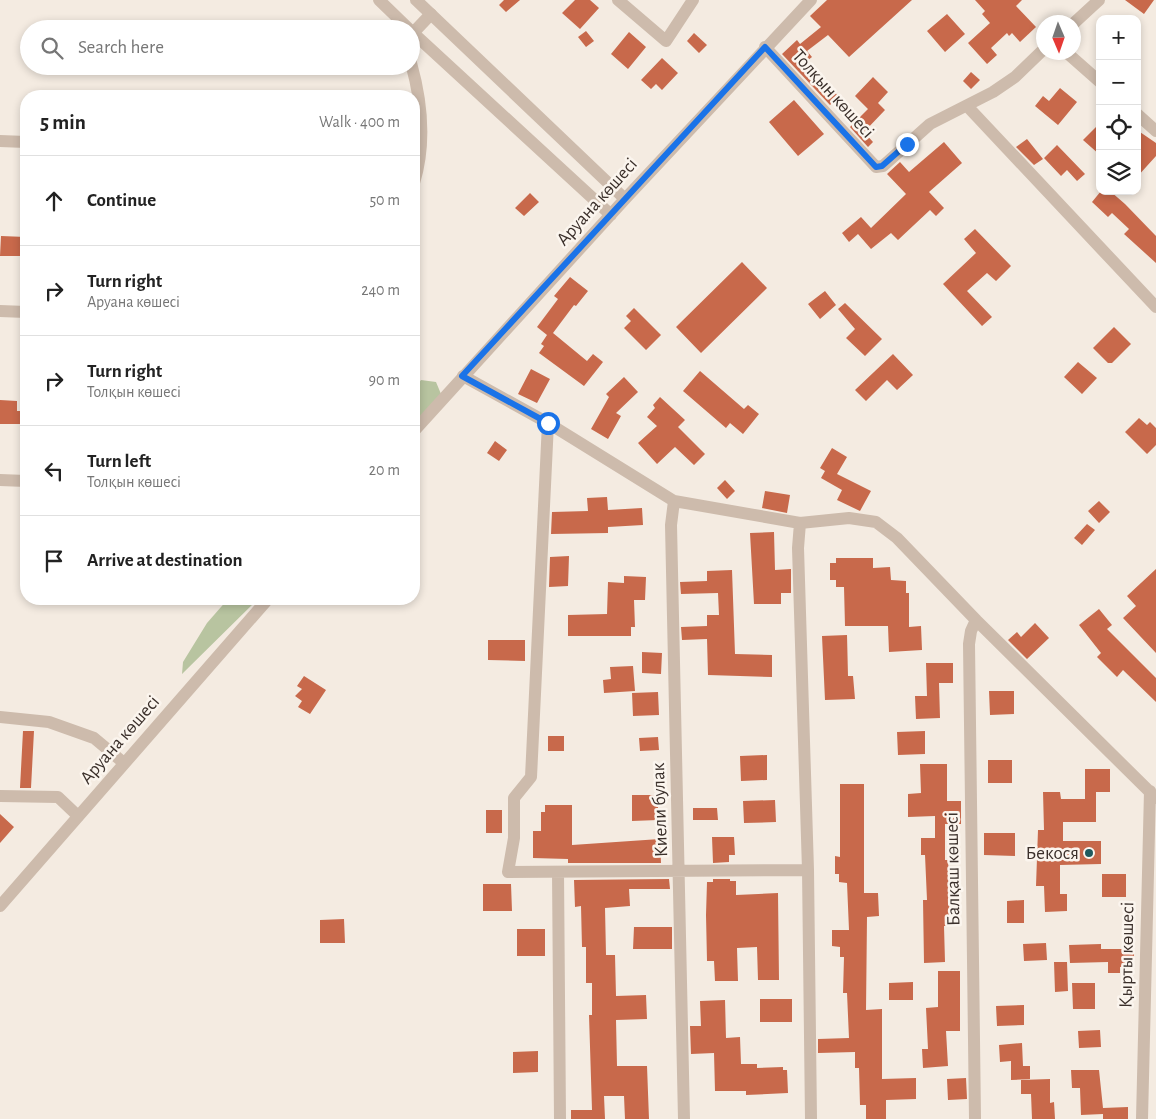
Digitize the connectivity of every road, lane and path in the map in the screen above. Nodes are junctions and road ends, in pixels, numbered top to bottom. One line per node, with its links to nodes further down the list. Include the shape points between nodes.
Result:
1 (379, 0): 9 (street)
2 (416, 0): 7 (street)
3 (618, 0): 4 (street, via 666,40)
4 (693, 0)
5 (812, 0): 12 (street, Аруана көшесі)
6 (1099, 0): 8 (street)
7 (431, 14): 10 (street); 25 (street)
8 (1081, 17)
9 (398, 20)
10 (420, 24)
11 (420, 41): 26 (street)
12 (765, 47): 19 (street, Толқын көшесі, via 876,167 882,166 930,124); 25 (street, Аруана көшесі)
13 (1036, 57): 19 (street, Толқын көшесі, via 1016,77)
14 (1075, 60): 16 (street)
15 (414, 75): 17 (street)
16 (1096, 78)
17 (418, 90)
18 (420, 95): 20 (street)
19 (968, 107): 27 (street)
20 (420, 115)
21 (1141, 118): 22 (street)
22 (1156, 131)
23 (0, 141): 24 (street)
24 (20, 142)
25 (625, 199): 26 (street, Аруана көшесі)
26 (611, 215): 30 (street, Аруана көшесі)
27 (1156, 307)
28 (0, 311): 29 (street)
29 (20, 312)
30 (462, 376): 31 (street); 32 (street, Аруана көшесі)
31 (548, 423): 35 (street); 46 (street, via 531,777 514,798 514,838 508,872)
32 (420, 425)
33 (0, 480): 34 (street)
34 (20, 481)
35 (674, 501): 36 (street); 45 (street, Киели булак, via 671,525)
36 (800, 523): 38 (street, via 849,518 876,522 897,538); 44 (street, via 798,548)
37 (263, 605): 40 (street, Аруана көшесі)
38 (976, 620): 41 (street); 51 (street, Балқаш көшесі, via 969,644)
39 (0, 716): 40 (street, via 49,722 94,738)
40 (124, 763): 43 (street, Аруана көшесі)
41 (1153, 795): 52 (street, Қырты көшесі)
42 (0, 796): 43 (street, via 58,797)
43 (78, 816): 47 (street, Аруана көшесі)
44 (808, 870): 45 (street); 50 (street)
45 (680, 871): 46 (street); 49 (street, Киели булак)
46 (558, 872): 48 (street)
47 (0, 906)
48 (560, 1119)
49 (684, 1119)
50 (811, 1119)
51 (975, 1119)
52 (1142, 1119)

